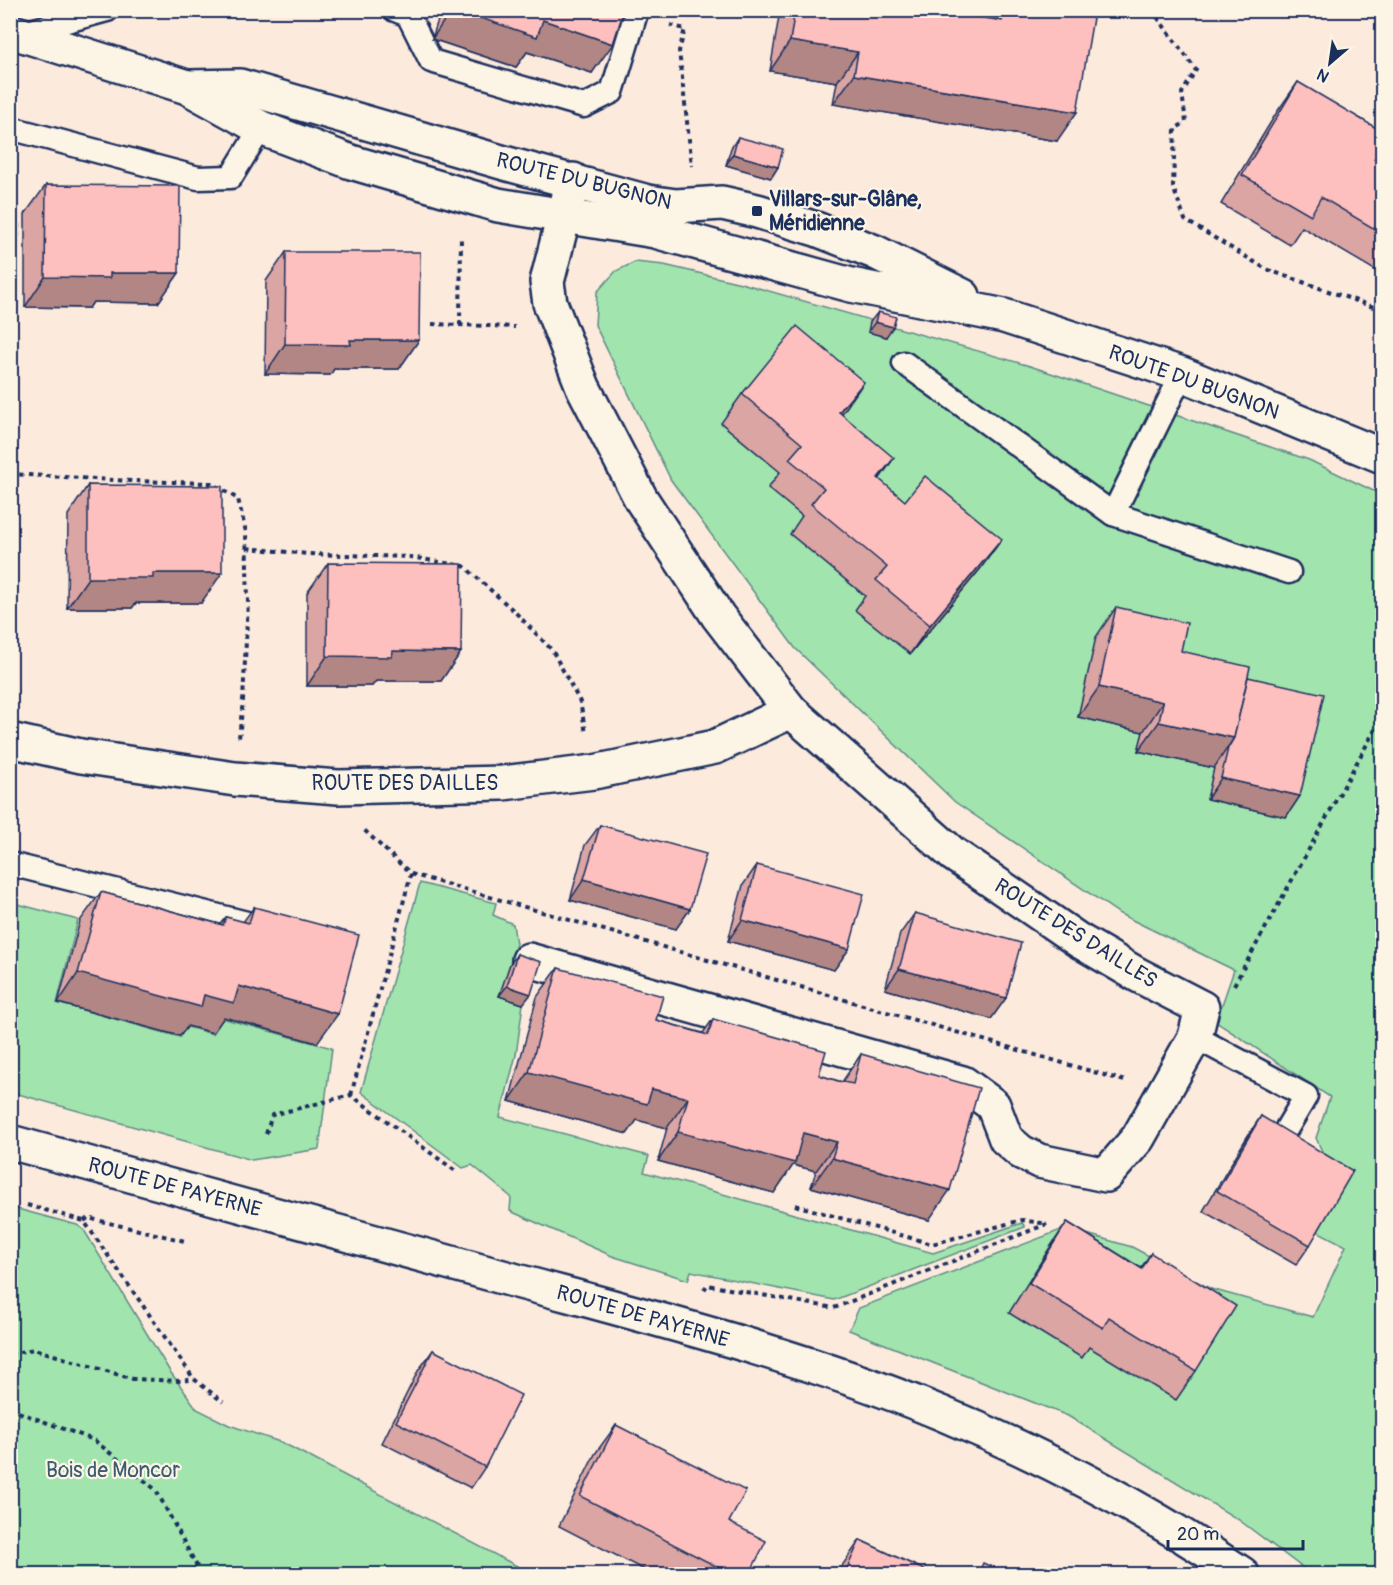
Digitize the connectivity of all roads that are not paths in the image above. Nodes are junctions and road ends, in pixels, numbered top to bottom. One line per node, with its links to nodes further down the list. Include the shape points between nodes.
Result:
1 (106, 10): 4 (lane)
2 (395, 10): 3 (lane, via 408,15 431,62 584,106 612,92)
3 (636, 12)
4 (15, 33): 5 (street, ROUTE DU BUGNON)
5 (187, 87): 7 (street, ROUTE DU BUGNON); 8 (street, ROUTE DU BUGNON, via 240,86)
6 (10, 128): 7 (lane, via 198,178 231,177)
7 (261, 128): 9 (street, ROUTE DU BUGNON, via 351,162 460,195)
8 (573, 180): 9 (street, ROUTE DES DAILLES); 10 (street, ROUTE DU BUGNON, via 648,202 676,206 722,203 816,229 875,252)
9 (564, 216): 10 (street, ROUTE DU BUGNON, via 655,231 851,285); 16 (street, ROUTE DES DAILLES, via 547,282 550,303 583,387 641,500 718,616)
10 (1004, 316): 12 (street, ROUTE DU BUGNON)
11 (904, 363): 14 (lane)
12 (1182, 374): 13 (street, ROUTE DU BUGNON); 14 (lane)
13 (1383, 456)
14 (1113, 514): 15 (lane)
15 (1289, 573)
16 (791, 711): 17 (street, ROUTE DES DAILLES, via 715,747 594,772 502,783 338,787 235,779 81,756); 21 (street, ROUTE DES DAILLES, via 953,855 1078,940 1138,975)
17 (10, 740)
18 (10, 864): 19 (lane)
19 (247, 922)
20 (529, 960): 21 (street, via 963,1083 993,1105 1006,1139 1021,1152 1039,1161 1106,1174 1138,1138)
21 (1198, 1022): 22 (lane, via 1306,1096)
22 (1287, 1128)
23 (10, 1142): 24 (street, ROUTE DE PAYERNE, via 648,1317 837,1375 939,1412 1069,1472)
24 (1242, 1575)

